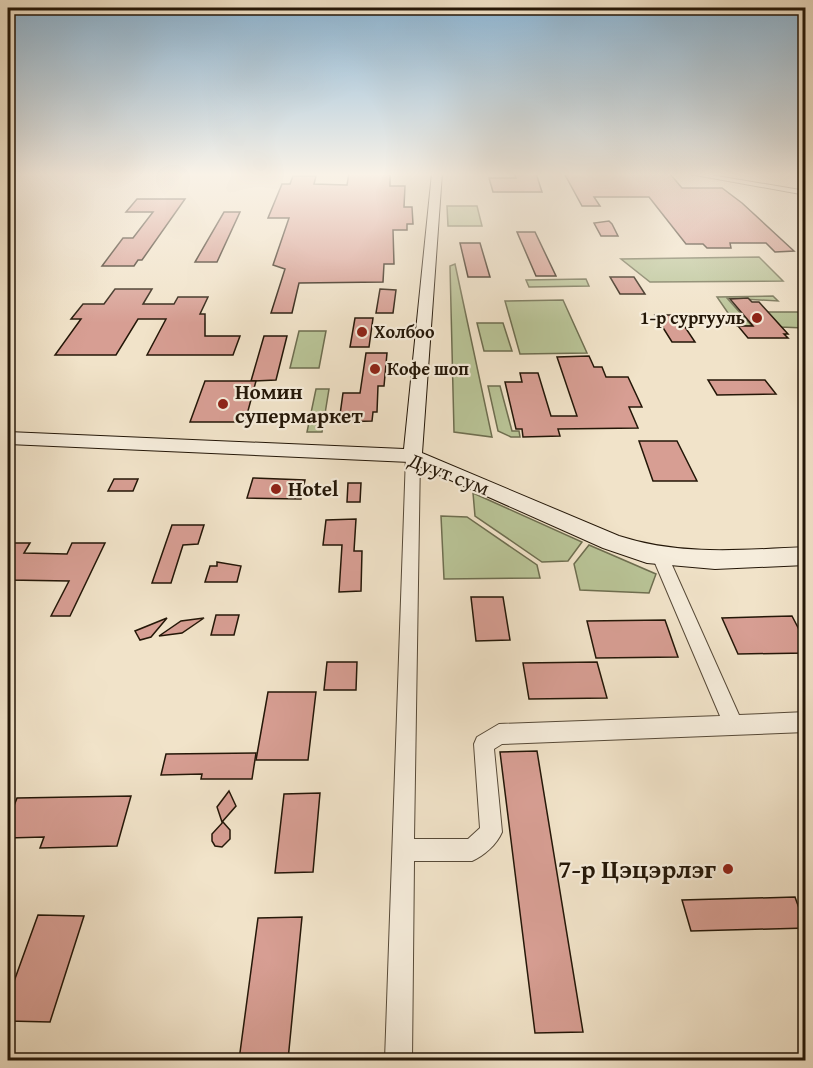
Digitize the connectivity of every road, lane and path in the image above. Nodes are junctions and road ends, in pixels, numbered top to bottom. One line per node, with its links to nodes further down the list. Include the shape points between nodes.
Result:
1 (433, 223): 3 (street)
2 (8, 438): 3 (street, Дуут сум)
3 (413, 456): 5 (street, Дуут сум, via 611,542); 8 (street)
4 (806, 555): 5 (street, Дуут сум, via 715,560)
5 (660, 556): 7 (street)
6 (806, 722): 7 (street)
7 (735, 725): 8 (street, via 499,734 484,744 491,832 472,849)
8 (403, 850): 9 (street)
9 (398, 1060)

